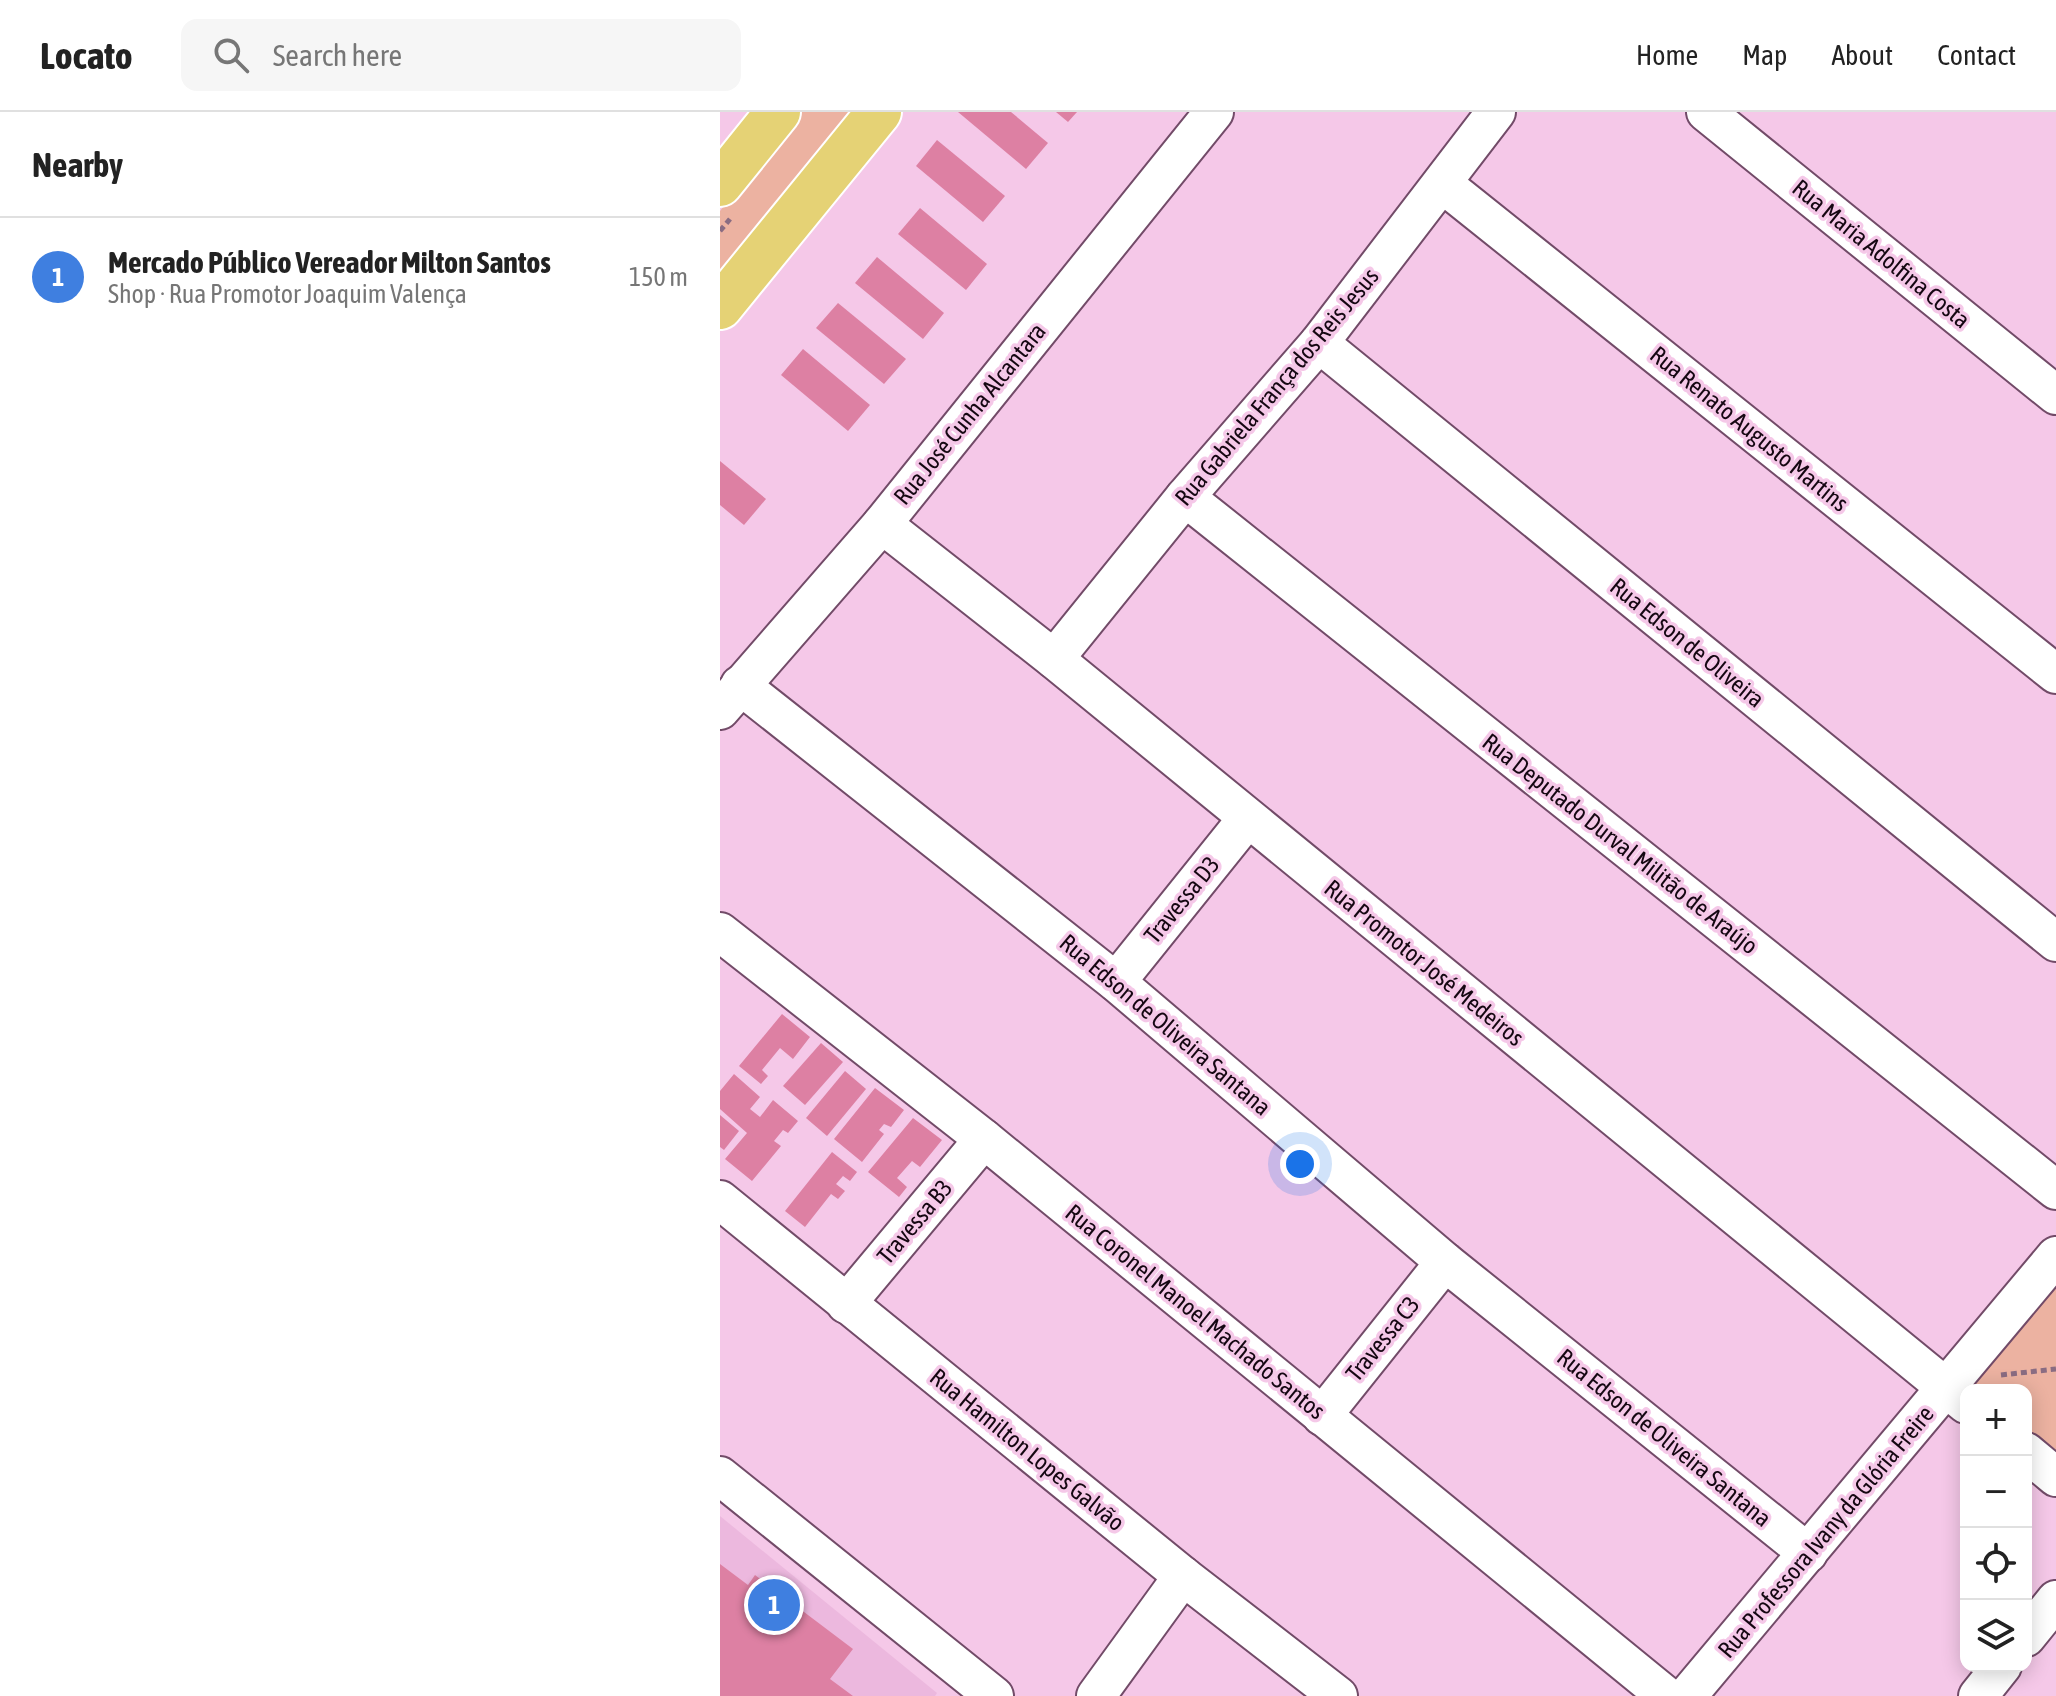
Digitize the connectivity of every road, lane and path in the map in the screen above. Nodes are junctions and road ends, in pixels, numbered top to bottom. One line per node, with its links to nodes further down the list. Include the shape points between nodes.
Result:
1 (778, 112): 6 (main road)
2 (879, 112): 8 (main road)
3 (1214, 112): 12 (street, Rua José Cunha Alcantara)
4 (1496, 112): 7 (street, Rua Gabriela França dos Reis Jesus)
5 (1706, 112): 10 (street, Rua Maria Adolfina Costa)
6 (720, 184)
7 (1443, 184): 9 (street, Rua Gabriela França dos Reis Jesus); 14 (street, Rua Renato Augusto Martins)
8 (720, 307)
9 (1319, 343): 11 (street, Rua Gabriela França dos Reis Jesus); 18 (street, Rua Edson de Oliveira)
10 (2056, 395)
11 (1185, 497): 13 (street, Rua Gabriela França dos Reis Jesus); 21 (street, Rua Deputado Durval Militão de Araújo)
12 (882, 524): 13 (street, Rua Promotor José Medeiros); 15 (street, Rua José Cunha Alcantara)
13 (1054, 659): 16 (street, Rua Promotor José Medeiros)
14 (2056, 674)
15 (730, 698): 19 (street, Rua Edson de Oliveira Santana)
16 (1247, 819): 19 (street, Travessa D3); 27 (street, Rua Promotor José Medeiros)
17 (720, 932): 20 (street, Rua Coronel Manoel Machado Santos)
18 (2056, 942)
19 (1116, 982): 24 (street, Rua Edson de Oliveira Santana)
20 (984, 1139): 25 (street, Travessa B3); 28 (street, Rua Coronel Manoel Machado Santos)
21 (2056, 1190)
22 (720, 1200): 25 (street, Rua Hamilton Lopes Galvão)
23 (2056, 1256): 27 (street, Rua Professora Ivany da Glória Freire)
24 (1445, 1262): 28 (street, Travessa C3); 32 (street, Rua Edson de Oliveira Santana)
25 (846, 1304): 33 (street, Rua Hamilton Lopes Galvão)
26 (2056, 1369): 27 (path)
27 (1956, 1390): 32 (street, Rua Professora Ivany da Glória Freire)
28 (1322, 1416): 40 (street, Rua Coronel Manoel Machado Santos)
29 (2031, 1456): 31 (street)
30 (720, 1476): 37 (street)
31 (2056, 1477)
32 (1808, 1553): 41 (street, Rua Professora Ivany da Glória Freire)
33 (1183, 1576): 38 (street); 39 (street, Rua Hamilton Lopes Galvão)
34 (2056, 1600): 35 (street)
35 (2032, 1630)
36 (1997, 1672): 42 (street)
37 (994, 1696)
38 (1096, 1696)
39 (1338, 1696)
40 (1666, 1696)
41 (1687, 1696)
42 (1978, 1696)

